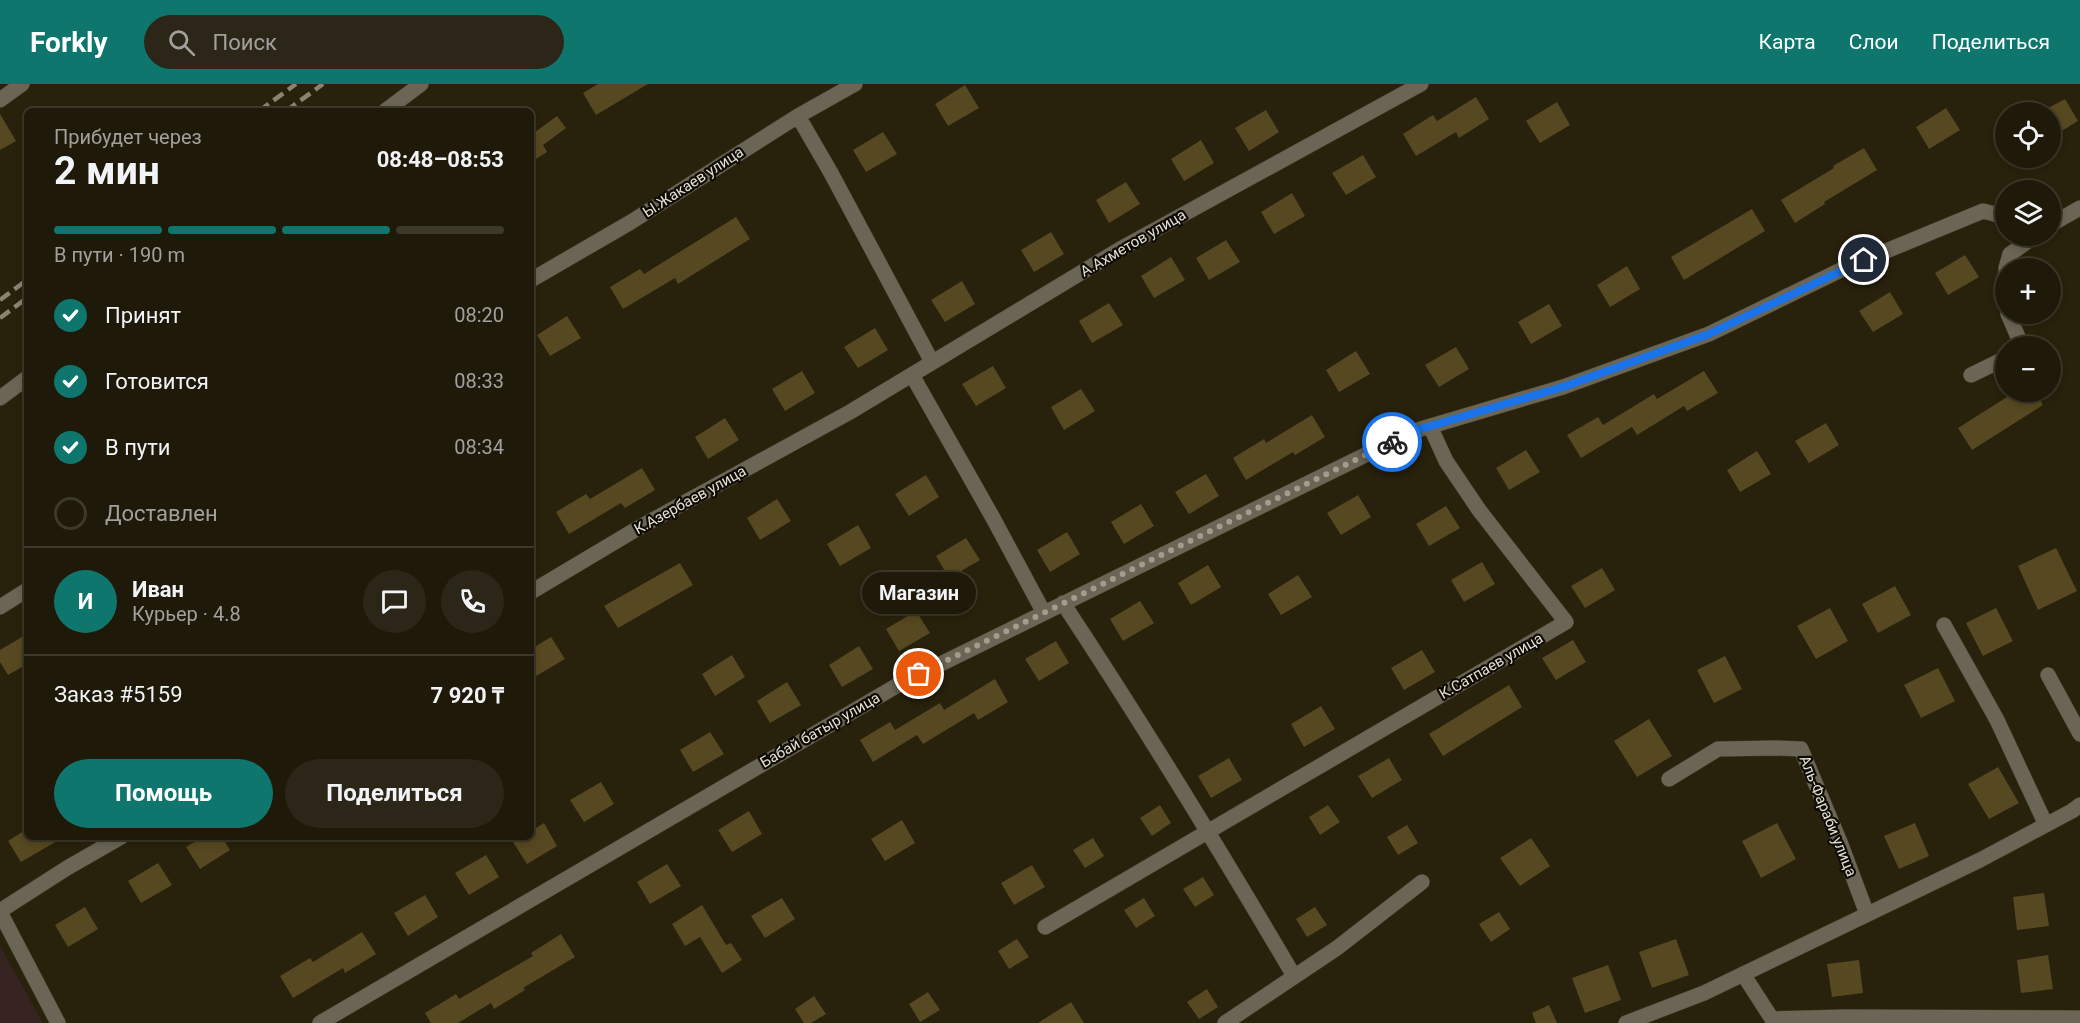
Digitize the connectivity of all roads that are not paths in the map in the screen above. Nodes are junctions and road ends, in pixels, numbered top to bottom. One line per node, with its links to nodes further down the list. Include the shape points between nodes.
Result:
1 (22, 84): 5 (street)
2 (421, 84): 6 (street)
3 (855, 84): 7 (street, Ы.Жакаев улица)
4 (1421, 84): 14 (street, А.Ахметов улица, via 1122,248)
5 (0, 100)
6 (389, 108)
7 (798, 116): 13 (street, Ы.Жакаев улица, via 632,222); 14 (street)
8 (2080, 208): 10 (street)
9 (1995, 214): 21 (street, Бабай батыр улица, via 1983,211 1845,268 1709,334 1563,387)
10 (2061, 219)
11 (2021, 246): 12 (street)
12 (2009, 258)
13 (534, 278)
14 (932, 362): 16 (street, А.Ахметов улица)
15 (1995, 363): 17 (street)
16 (912, 375): 20 (street, А.Ахметов улица); 26 (street)
17 (1971, 375)
18 (24, 380): 19 (street)
19 (0, 398)
20 (850, 412): 22 (street, К.Азербаев улица)
21 (1430, 426): 24 (street, Бабай батыр улица); 33 (street, К.Сатпаев улица, via 1446,461 1479,510 1566,622)
22 (534, 590)
23 (24, 592): 25 (street)
24 (1063, 603): 26 (street, Бабай батыр улица); 33 (street)
25 (0, 607)
26 (1044, 613): 43 (street, Бабай батыр улица, via 898,685)
27 (1944, 624): 32 (street, via 1997,720)
28 (2048, 675): 29 (street)
29 (2080, 734)
30 (1669, 779): 37 (street, Аль-Фараби улица, via 1718,749 1802,749)
31 (2080, 805): 32 (street)
32 (2046, 825): 37 (street)
33 (1209, 831): 38 (street, К.Сатпаев улица); 40 (street)
34 (116, 840): 36 (street)
35 (1422, 882): 40 (street)
36 (0, 911): 42 (street)
37 (1867, 914): 39 (street)
38 (1045, 927)
39 (1743, 974): 41 (street, via 1772,1019); 45 (street)
40 (1294, 976): 44 (street)
41 (2080, 1018)
42 (58, 1023)
43 (320, 1023)
44 (1225, 1023)
45 (1626, 1023)

